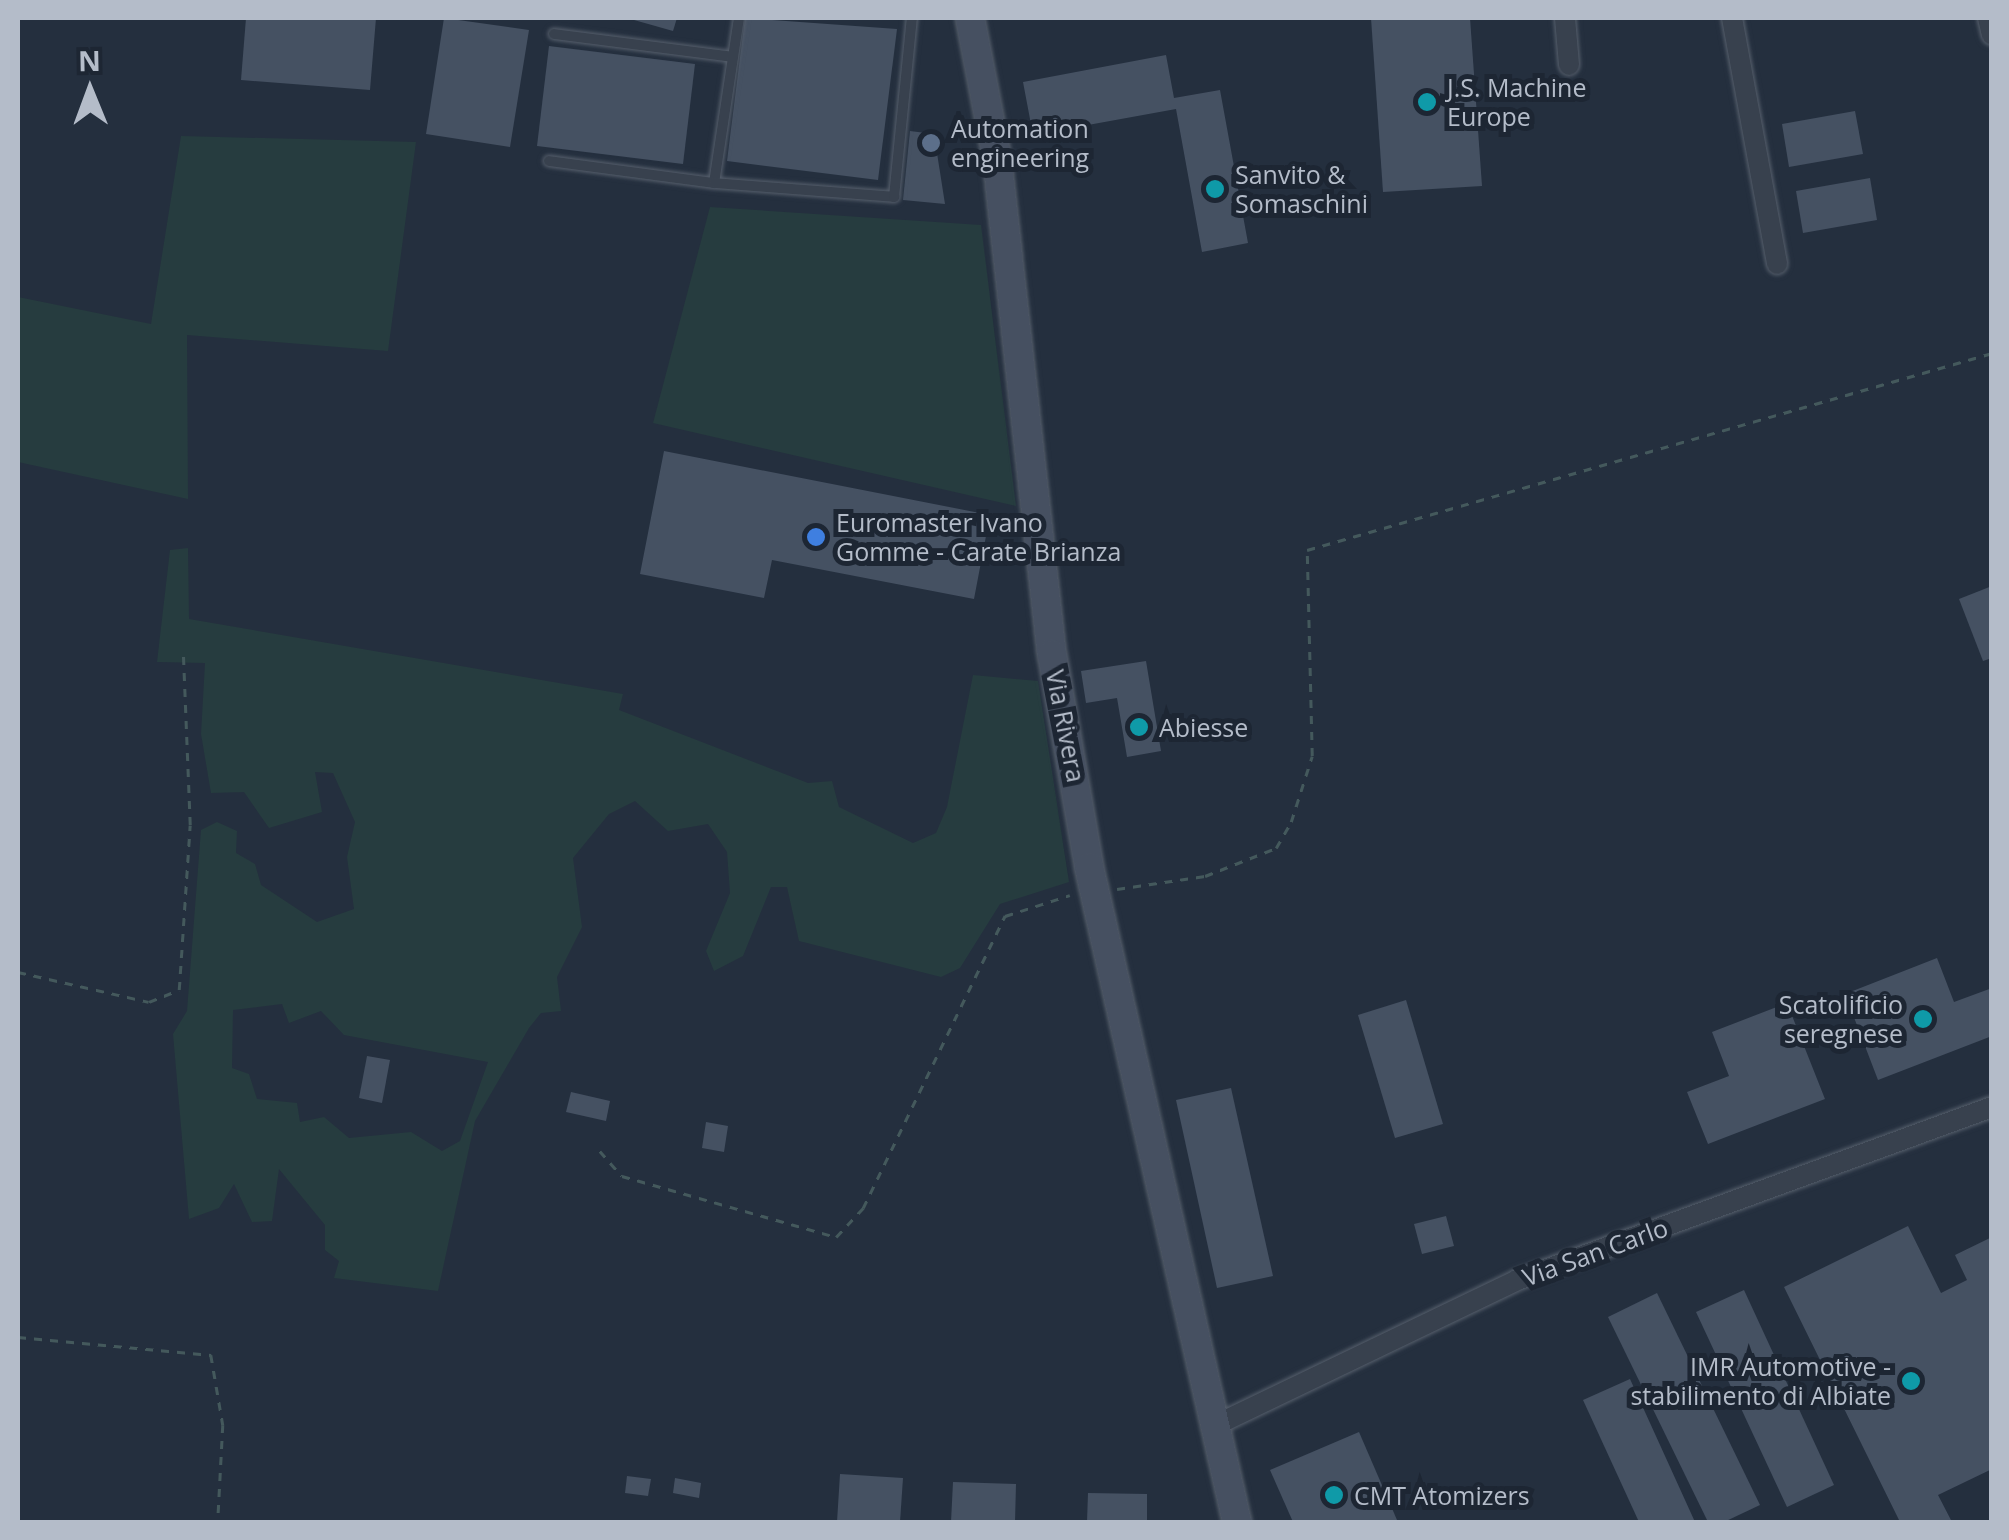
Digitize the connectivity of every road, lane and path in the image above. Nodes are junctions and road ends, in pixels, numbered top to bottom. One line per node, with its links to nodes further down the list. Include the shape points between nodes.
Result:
1 (740, 18): 9 (lane)
2 (912, 18): 12 (lane, via 894,197)
3 (970, 18): 16 (street, Via Rivera, via 1008,240 1052,654)
4 (1565, 18): 10 (street)
5 (1732, 18): 13 (street)
6 (1988, 18): 8 (street)
7 (554, 34): 9 (lane)
8 (1992, 35)
9 (734, 57): 12 (lane)
10 (1569, 64)
11 (549, 161): 12 (lane)
12 (714, 182)
13 (1778, 264)
14 (1992, 354): 16 (path, via 1306,550 1312,756 1276,848 1169,887)
15 (183, 653): 17 (path, via 190,825 179,990 149,1002)
16 (1094, 890): 19 (path, via 1005,916 864,1208 836,1236 622,1176); 21 (street, Via Rivera)
17 (18, 972)
18 (1992, 1107): 21 (street, Via San Carlo, via 1518,1280)
19 (600, 1151)
20 (18, 1337): 22 (path, via 211,1354 223,1425)
21 (1212, 1427): 23 (street, Via Rivera)
22 (218, 1522)
23 (1237, 1522)

